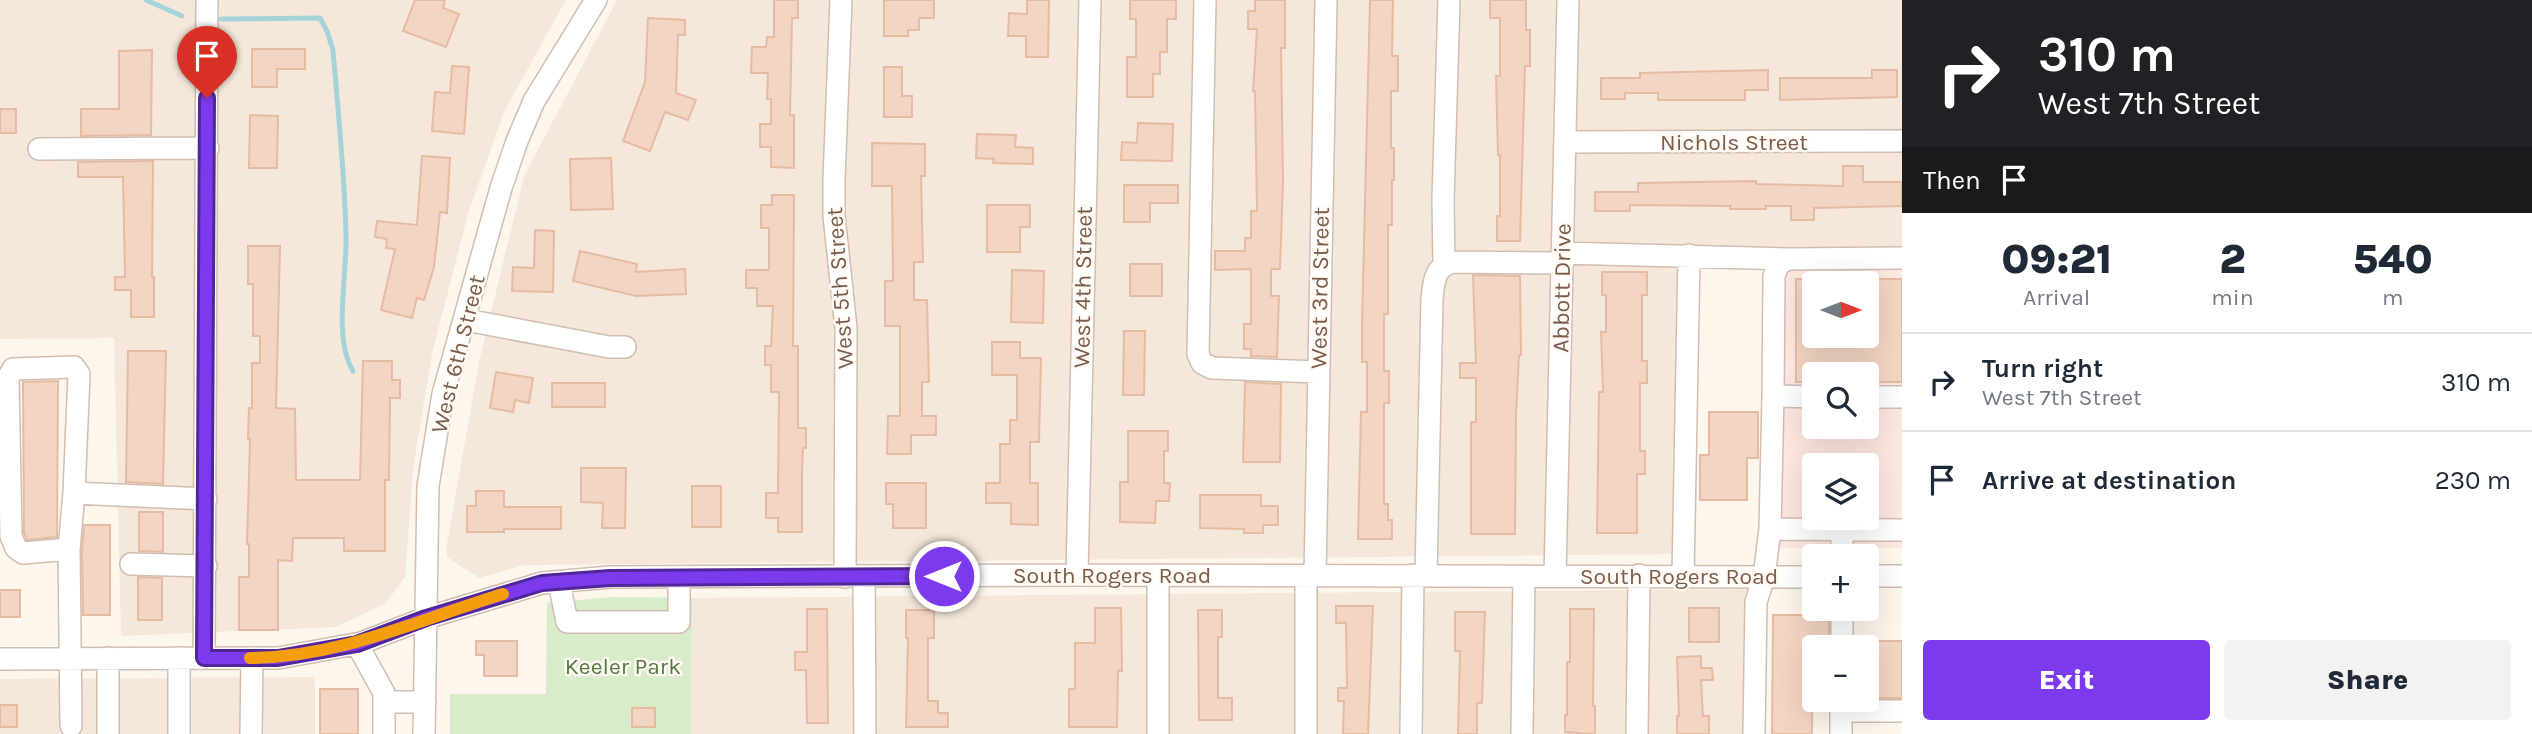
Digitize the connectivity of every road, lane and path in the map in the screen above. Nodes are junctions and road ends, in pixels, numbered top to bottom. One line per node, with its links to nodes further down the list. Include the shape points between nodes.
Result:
1 (207, 0): 11 (street)
2 (596, 0): 18 (street, West 6th Street, via 534,101 517,141)
3 (841, 0): 48 (street, West 5th Street, via 834,216 846,328)
4 (1090, 0): 36 (street, West 4th Street)
5 (1205, 0): 20 (street, via 1198,354 1212,369)
6 (1326, 0): 20 (street, West 3rd Street)
7 (1449, 0): 17 (street)
8 (1568, 0): 10 (street, Abbott Drive)
9 (1902, 141): 10 (street, Nichols Street)
10 (1565, 142): 14 (street, Abbott Drive)
11 (208, 148): 12 (street); 26 (street)
12 (39, 149)
13 (1689, 255): 14 (street); 15 (street); 43 (street)
14 (1563, 258): 17 (street); 42 (street, Abbott Drive)
15 (1787, 258): 16 (street); 21 (street, via 1774,276)
16 (1902, 258)
17 (1444, 265): 39 (street, via 1434,281)
18 (466, 320): 19 (street, via 596,345); 51 (street, West 6th Street, via 443,394 428,486)
19 (625, 346)
20 (1319, 372): 38 (street, West 3rd Street)
21 (1773, 396): 22 (street); 27 (street)
22 (1802, 397)
23 (1879, 397): 24 (street)
24 (1902, 397)
25 (74, 493): 26 (street); 33 (street); 33 (street, via 79,373 74,367 13,369 8,378 11,536 23,553)
26 (206, 499): 35 (street)
27 (1770, 529): 28 (street); 44 (street)
28 (1802, 529)
29 (1842, 530): 32 (street)
30 (1879, 530): 31 (street)
31 (1902, 530)
32 (1842, 544)
33 (69, 549): 58 (street)
34 (131, 564): 35 (street)
35 (206, 566): 55 (street)
36 (1077, 575): 37 (street, South Rogers Road); 48 (street, South Rogers Road)
37 (1158, 575): 38 (street, South Rogers Road); 71 (street)
38 (1311, 575): 39 (street, South Rogers Road); 72 (street, West 3rd Street)
39 (1420, 575): 41 (street, South Rogers Road); 73 (street)
40 (1639, 575): 42 (street, South Rogers Road); 43 (street, South Rogers Road); 75 (street)
41 (1524, 576): 42 (street, South Rogers Road); 74 (street)
42 (1555, 576)
43 (1683, 576): 44 (street, South Rogers Road)
44 (1764, 576): 49 (street, South Rogers Road); 76 (street, via 1756,602)
45 (1879, 576): 46 (street)
46 (1902, 576)
47 (679, 577): 48 (street, South Rogers Road); 50 (street, South Rogers Road); 50 (street, via 679,622 567,622)
48 (854, 577): 70 (street, West 5th Street)
49 (1802, 577)
50 (559, 582): 51 (street, South Rogers Road, via 517,589)
51 (426, 618): 52 (street, South Rogers Road); 60 (street, West 6th Street)
52 (357, 644): 56 (street, South Rogers Road); 59 (street, via 384,693)
53 (108, 658): 54 (street, South Rogers Road); 58 (street, South Rogers Road); 65 (street)
54 (179, 658): 55 (street, South Rogers Road); 66 (street)
55 (204, 658): 56 (street, South Rogers Road)
56 (252, 658): 67 (street)
57 (0, 659): 58 (street, South Rogers Road)
58 (70, 659): 64 (street)
59 (384, 702): 60 (street); 68 (street)
60 (425, 702): 69 (street, West 6th Street)
61 (1879, 709): 62 (street)
62 (1902, 711)
63 (1841, 712): 77 (street)
64 (71, 726)
65 (108, 734)
66 (178, 734)
67 (251, 734)
68 (384, 734)
69 (424, 734)
70 (865, 734)
71 (1158, 734)
72 (1306, 734)
73 (1411, 734)
74 (1521, 734)
75 (1637, 734)
76 (1754, 734)
77 (1841, 734)

